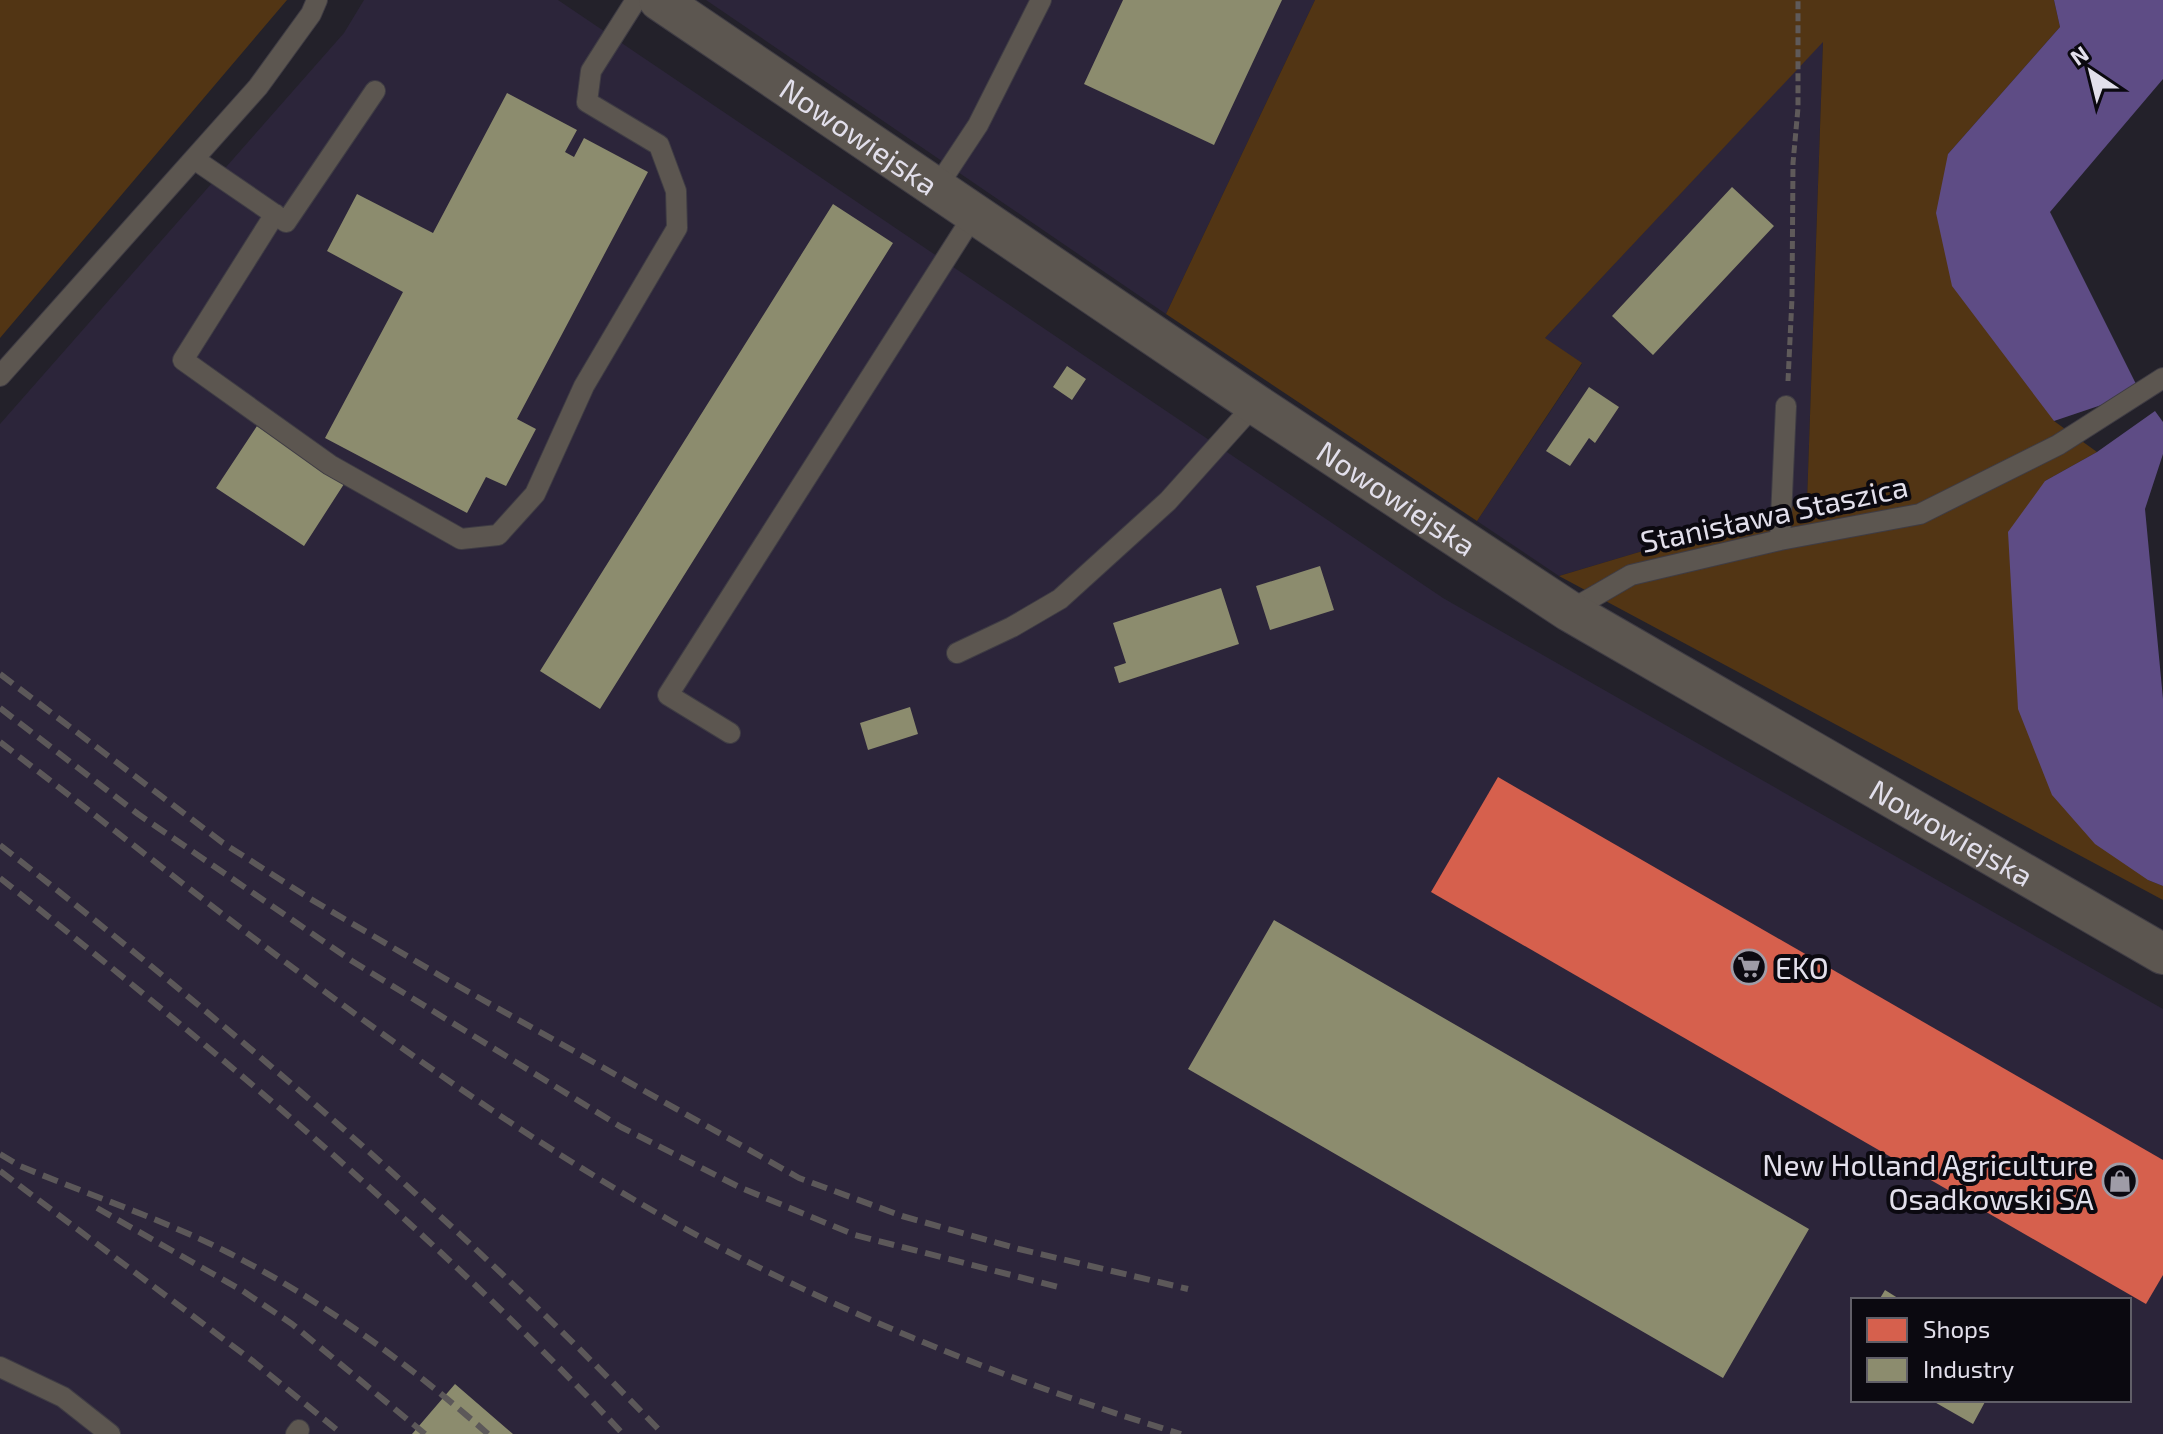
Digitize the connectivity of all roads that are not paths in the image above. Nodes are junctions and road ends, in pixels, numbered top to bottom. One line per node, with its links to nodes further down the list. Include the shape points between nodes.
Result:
1 (317, 0): 6 (lane, via 258,87)
2 (636, 0): 9 (lane, via 591,71 587,102 659,145 676,191 677,228 584,386 535,494 498,535 461,539 330,465 183,360)
3 (659, 0): 7 (street, Nowowiejska)
4 (1041, 0): 7 (lane, via 978,125)
5 (375, 91): 9 (lane, via 286,222)
6 (194, 159): 9 (lane); 10 (lane)
7 (937, 187): 8 (street, Nowowiejska)
8 (975, 213): 12 (street, Nowowiejska); 17 (lane, via 668,695)
9 (275, 214)
10 (0, 376)
11 (2161, 379): 14 (lane, Stanisława Staszica, via 2058,445 1920,514)
12 (1255, 404): 15 (street, Nowowiejska); 16 (lane, via 1168,501 1060,599)
13 (1786, 406): 14 (lane)
14 (1780, 540): 15 (lane, Stanisława Staszica, via 1631,575)
15 (1569, 611): 18 (street, Nowowiejska)
16 (957, 653)
17 (730, 733)
18 (2163, 954)
19 (0, 1367): 20 (lane, via 63,1397)
20 (110, 1434)

